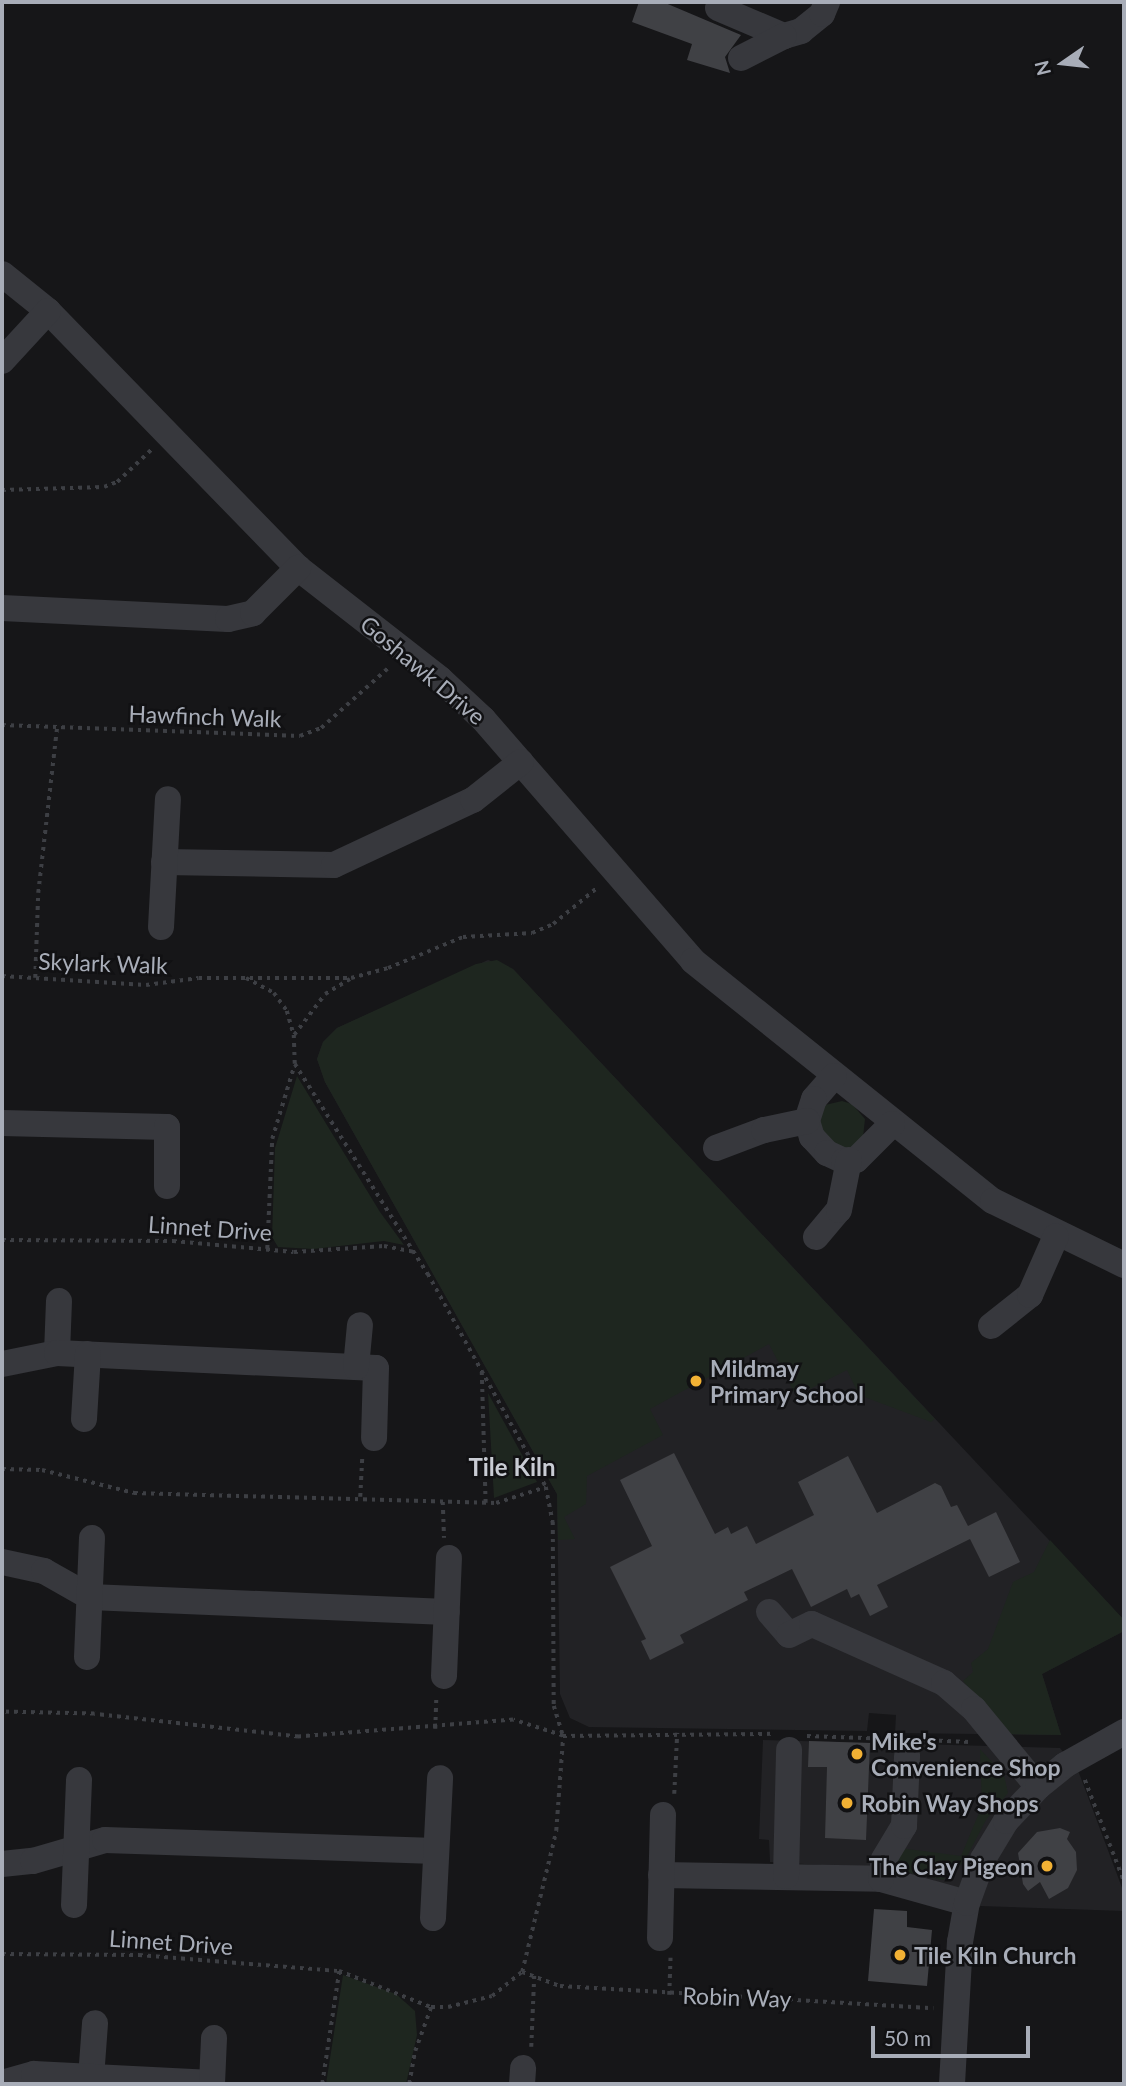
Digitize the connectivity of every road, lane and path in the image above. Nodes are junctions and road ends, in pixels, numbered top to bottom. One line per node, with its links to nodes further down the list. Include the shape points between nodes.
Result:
1 (827, 2): 3 (street, via 822,14 801,31)
2 (718, 8): 3 (street)
3 (784, 36): 4 (street)
4 (741, 58)
5 (2, 274): 6 (street, Goshawk Drive)
6 (48, 311): 7 (street); 8 (street, Goshawk Drive)
7 (2, 361)
8 (168, 433): 9 (path, via 131,470 104,487); 10 (street, Goshawk Drive)
9 (2, 490)
10 (298, 568): 11 (street, via 253,614 228,619); 12 (street, Goshawk Drive)
11 (2, 608)
12 (405, 652): 14 (path, Hawfinch Walk, via 321,728 300,736); 15 (street, Goshawk Drive, via 449,687)
13 (2, 725): 14 (path, Hawfinch Walk)
14 (57, 727): 22 (path, via 38,893)
15 (521, 762): 17 (street, via 473,800 334,865); 18 (street, Goshawk Drive)
16 (168, 799): 17 (street)
17 (164, 862): 19 (street)
18 (617, 870): 23 (path, Skylark Walk, via 574,908 532,933 463,937); 26 (street, Goshawk Drive, via 693,961)
19 (161, 927)
20 (2, 976): 22 (path, Skylark Walk)
21 (244, 977): 22 (path, Skylark Walk, via 146,985); 23 (path, Skylark Walk); 24 (path, via 274,993 288,1011)
22 (35, 978)
23 (351, 978): 24 (path, Skylark Walk, via 325,994)
24 (295, 1035): 25 (path)
25 (295, 1064): 36 (path, via 272,1139); 37 (path)
26 (834, 1076): 27 (street, via 814,1099); 29 (street, Goshawk Drive)
27 (807, 1121): 30 (street, via 764,1130); 31 (street, via 827,1153)
28 (2, 1123): 32 (street, via 167,1127)
29 (892, 1124): 31 (street, via 870,1149); 33 (street, Goshawk Drive, via 993,1202)
30 (716, 1148)
31 (849, 1160): 34 (street, via 839,1210)
32 (167, 1186)
33 (1056, 1236): 38 (street, Goshawk Drive); 41 (street, via 1030,1295)
34 (816, 1237)
35 (2, 1240): 36 (path, Linnet Drive, via 173,1241)
36 (267, 1249): 37 (path, Linnet Drive, via 314,1252 384,1246)
37 (415, 1252): 46 (path)
38 (1124, 1265)
39 (59, 1301): 42 (street)
40 (360, 1325): 45 (street)
41 (990, 1326)
42 (57, 1353): 43 (street); 44 (street)
43 (88, 1354): 45 (street); 47 (street)
44 (2, 1364)
45 (356, 1367): 48 (street, via 376,1368)
46 (482, 1371): 49 (path); 52 (path)
47 (84, 1419)
48 (374, 1438): 50 (path, via 362,1455)
49 (546, 1487)
50 (360, 1497)
51 (443, 1502): 54 (path)
52 (486, 1503)
53 (92, 1538): 56 (street)
54 (449, 1558): 57 (street)
55 (2, 1562): 56 (street, via 44,1571)
56 (90, 1597): 57 (street); 59 (street)
57 (447, 1612): 60 (street)
58 (769, 1612): 70 (street, via 789,1635 812,1624 944,1683 974,1709)
59 (87, 1657)
60 (444, 1676): 61 (path, via 436,1695)
61 (435, 1729)
62 (1124, 1732): 67 (street)
63 (677, 1733): 71 (path, via 673,1804)
64 (563, 1736): 85 (path, via 556,1830)
65 (789, 1750): 76 (street)
66 (907, 1756): 77 (street, via 904,1826 884,1859)
67 (1075, 1759): 70 (street); 78 (path)
68 (440, 1778): 73 (street)
69 (79, 1780): 72 (street)
70 (1038, 1787): 79 (street, via 994,1840)
71 (663, 1815): 75 (street)
72 (76, 1845): 73 (street, via 105,1840); 74 (street, via 33,1861); 80 (street)
73 (436, 1851): 81 (street)
74 (2, 1864)
75 (661, 1875): 76 (street); 82 (street)
76 (786, 1876): 77 (street, via 849,1889)
77 (881, 1879): 79 (street)
78 (1124, 1881)
79 (967, 1903): 89 (street)
80 (74, 1906)
81 (433, 1918)
82 (660, 1938): 87 (path, via 670,1951)
83 (2, 1954): 84 (path, Linnet Drive, via 139,1955)
84 (338, 1971): 88 (path, Linnet Drive); 96 (path)
85 (522, 1972): 86 (path, Robin Way); 88 (path, Linnet Drive, via 477,2001)
86 (534, 1976): 87 (path, Robin Way, via 560,1986); 92 (path, via 530,2058)
87 (669, 1994): 89 (path, Robin Way, via 735,1993)
88 (431, 2007): 97 (path)
89 (954, 2009): 98 (street)
90 (95, 2023): 93 (street)
91 (214, 2038): 95 (street)
92 (523, 2076)
93 (91, 2077): 94 (street, via 34,2074); 95 (street)
94 (2, 2083)
95 (212, 2084)
96 (322, 2084)
97 (409, 2084)
98 (952, 2084)

